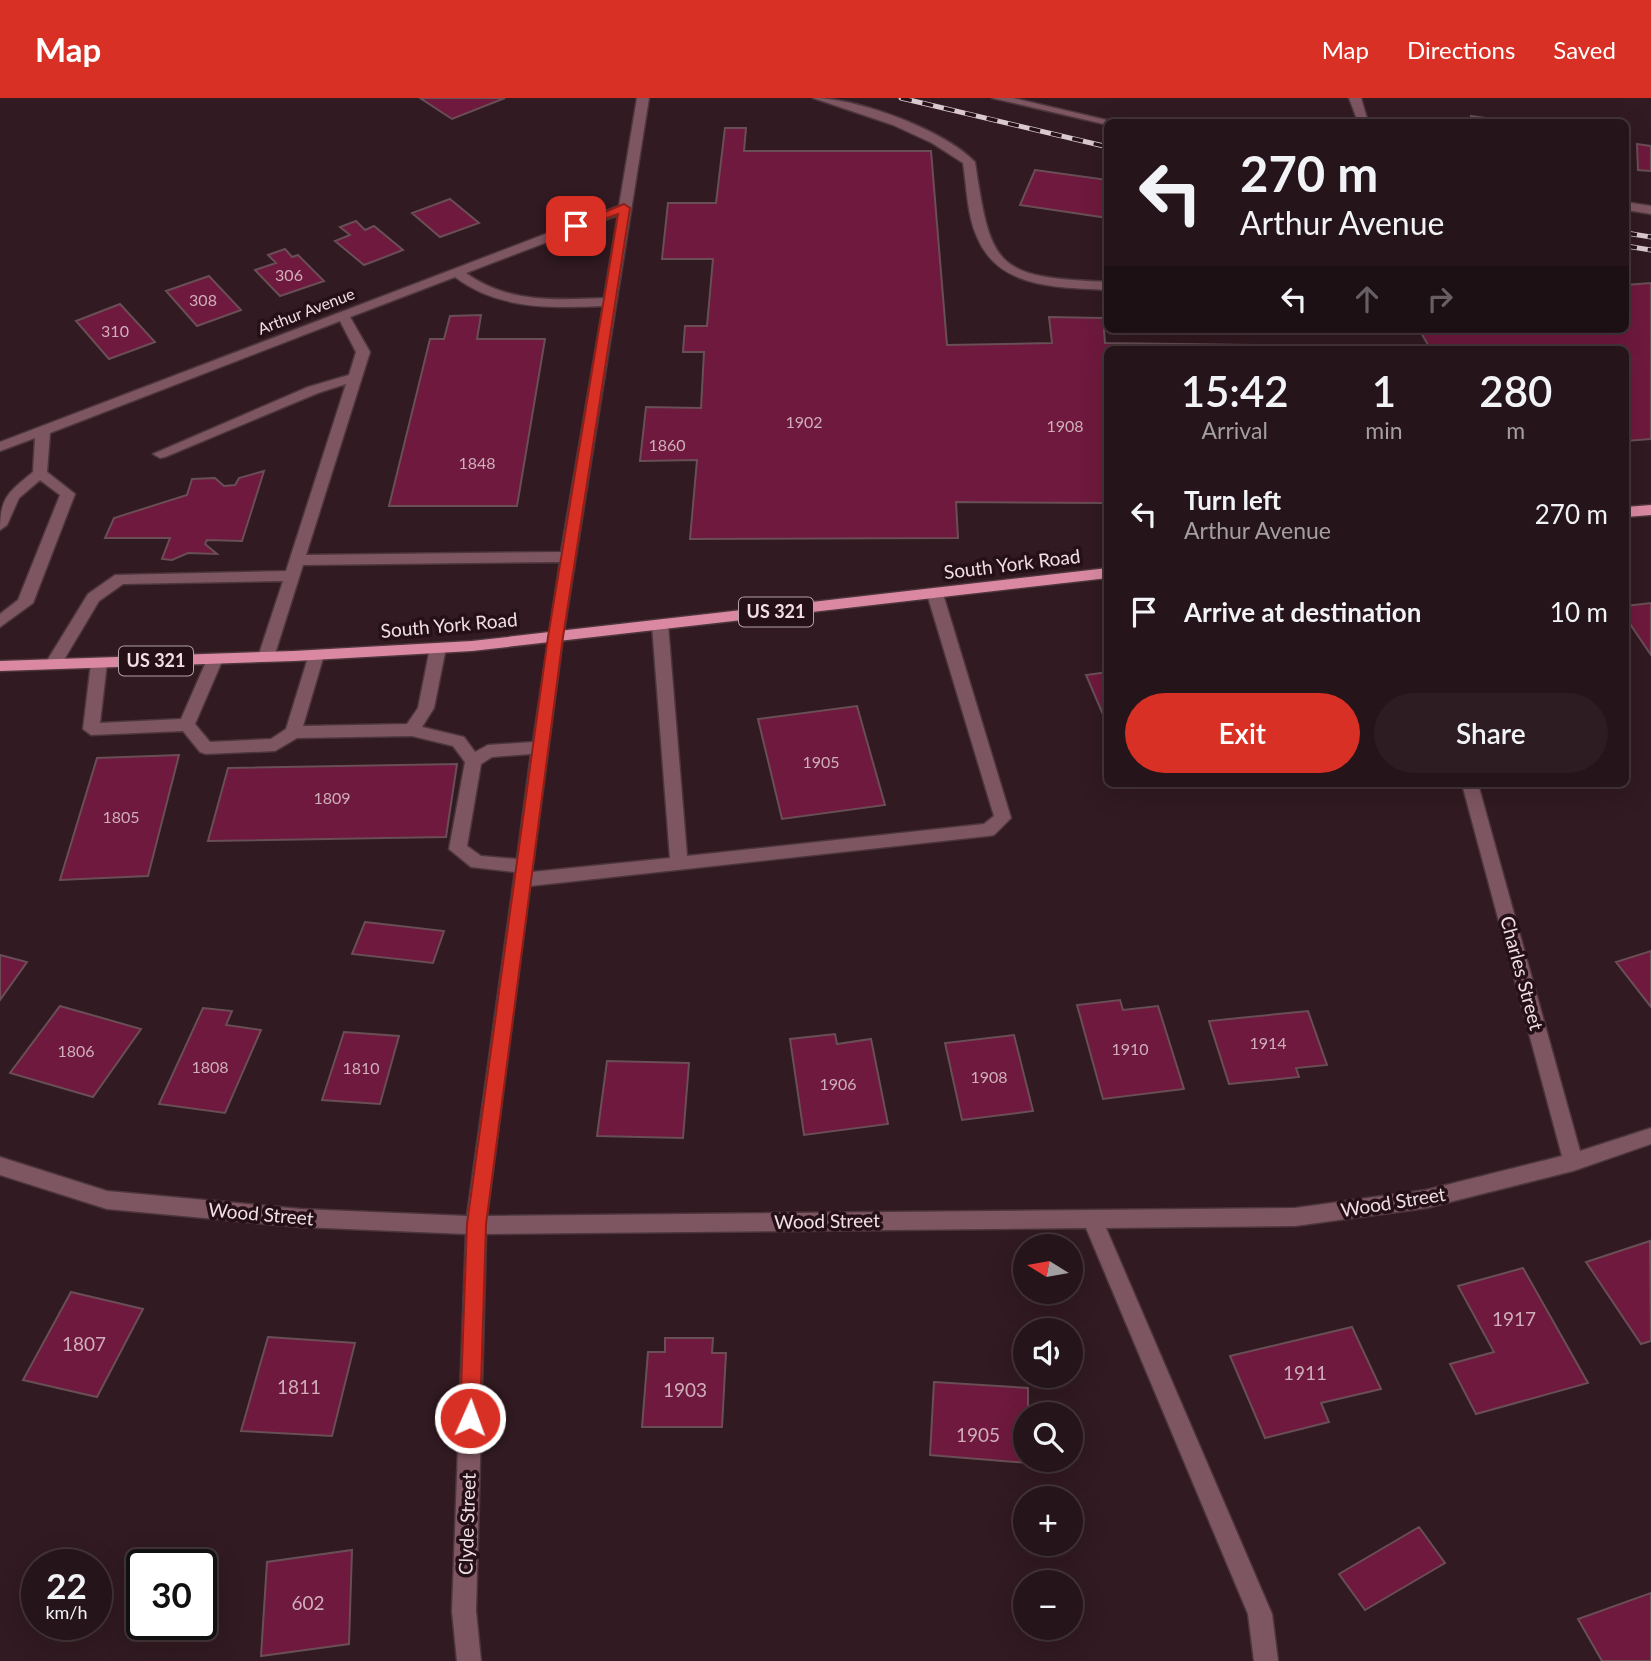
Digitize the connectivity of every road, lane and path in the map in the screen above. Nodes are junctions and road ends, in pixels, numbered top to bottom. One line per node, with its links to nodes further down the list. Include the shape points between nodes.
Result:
1 (643, 98): 8 (street, Clyde Street)
2 (819, 98): 11 (street, via 880,117 969,162 983,240 1004,268 1038,281)
3 (998, 98): 6 (street)
4 (1355, 98): 5 (street)
5 (1362, 119)
6 (1104, 121)
7 (1629, 206): 9 (street)
8 (624, 208): 10 (street, Arthur Avenue); 12 (street, Clyde Street)
9 (1651, 209)
10 (456, 272): 12 (street, via 473,286 516,303); 13 (street, Arthur Avenue)
11 (1104, 286)
12 (609, 302): 22 (street, Clyde Street)
13 (343, 316): 14 (street, via 363,352); 15 (street, Arthur Avenue)
14 (355, 377): 17 (street); 23 (street)
15 (43, 430): 16 (street, Arthur Avenue); 18 (street)
16 (0, 447)
17 (160, 454)
18 (40, 473): 21 (street, via 13,496); 27 (street, via 68,494 25,603)
19 (1651, 510): 20 (main road)
20 (1629, 512)
21 (0, 524)
22 (568, 557): 23 (street); 29 (street, Clyde Street)
23 (297, 560): 25 (street)
24 (1104, 573): 26 (main road, South York Road / US 321)
25 (292, 576): 32 (street); 35 (street, via 120,579 93,598)
26 (935, 594): 28 (main road, South York Road / US 321); 43 (street, via 1003,818 988,830)
27 (0, 622)
28 (660, 625): 29 (main road, South York Road / US 321); 43 (street)
29 (555, 637): 30 (main road, South York Road / US 321); 40 (street, Clyde Street)
30 (438, 648): 31 (main road, South York Road / US 321); 38 (street, via 426,708)
31 (316, 655): 32 (main road, South York Road / US 321); 39 (street)
32 (266, 657): 33 (main road, South York Road / US 321)
33 (215, 659): 34 (main road, South York Road / US 321); 37 (street)
34 (99, 663): 35 (main road, South York Road / US 321); 37 (street, via 91,729)
35 (53, 664): 36 (main road, South York Road / US 321)
36 (0, 666)
37 (187, 725): 39 (street, via 206,748 275,745)
38 (412, 730): 39 (street); 41 (street, via 458,741)
39 (293, 732)
40 (540, 747): 41 (street, via 488,751); 44 (street, Clyde Street)
41 (473, 761): 44 (street, via 458,849 477,862)
42 (1471, 787): 46 (street, Charles Street)
43 (679, 863): 44 (street)
44 (524, 873): 49 (street, Clyde Street)
45 (1651, 1136): 46 (street, Wood Street)
46 (1573, 1163): 48 (street, Wood Street, via 1426,1199 1295,1217)
47 (0, 1166): 49 (street, Wood Street, via 107,1200 301,1218)
48 (1092, 1219): 49 (street, Wood Street); 51 (street, via 1260,1614)
49 (476, 1224): 50 (street, Clyde Street, via 464,1611)
50 (469, 1661)
51 (1266, 1661)

